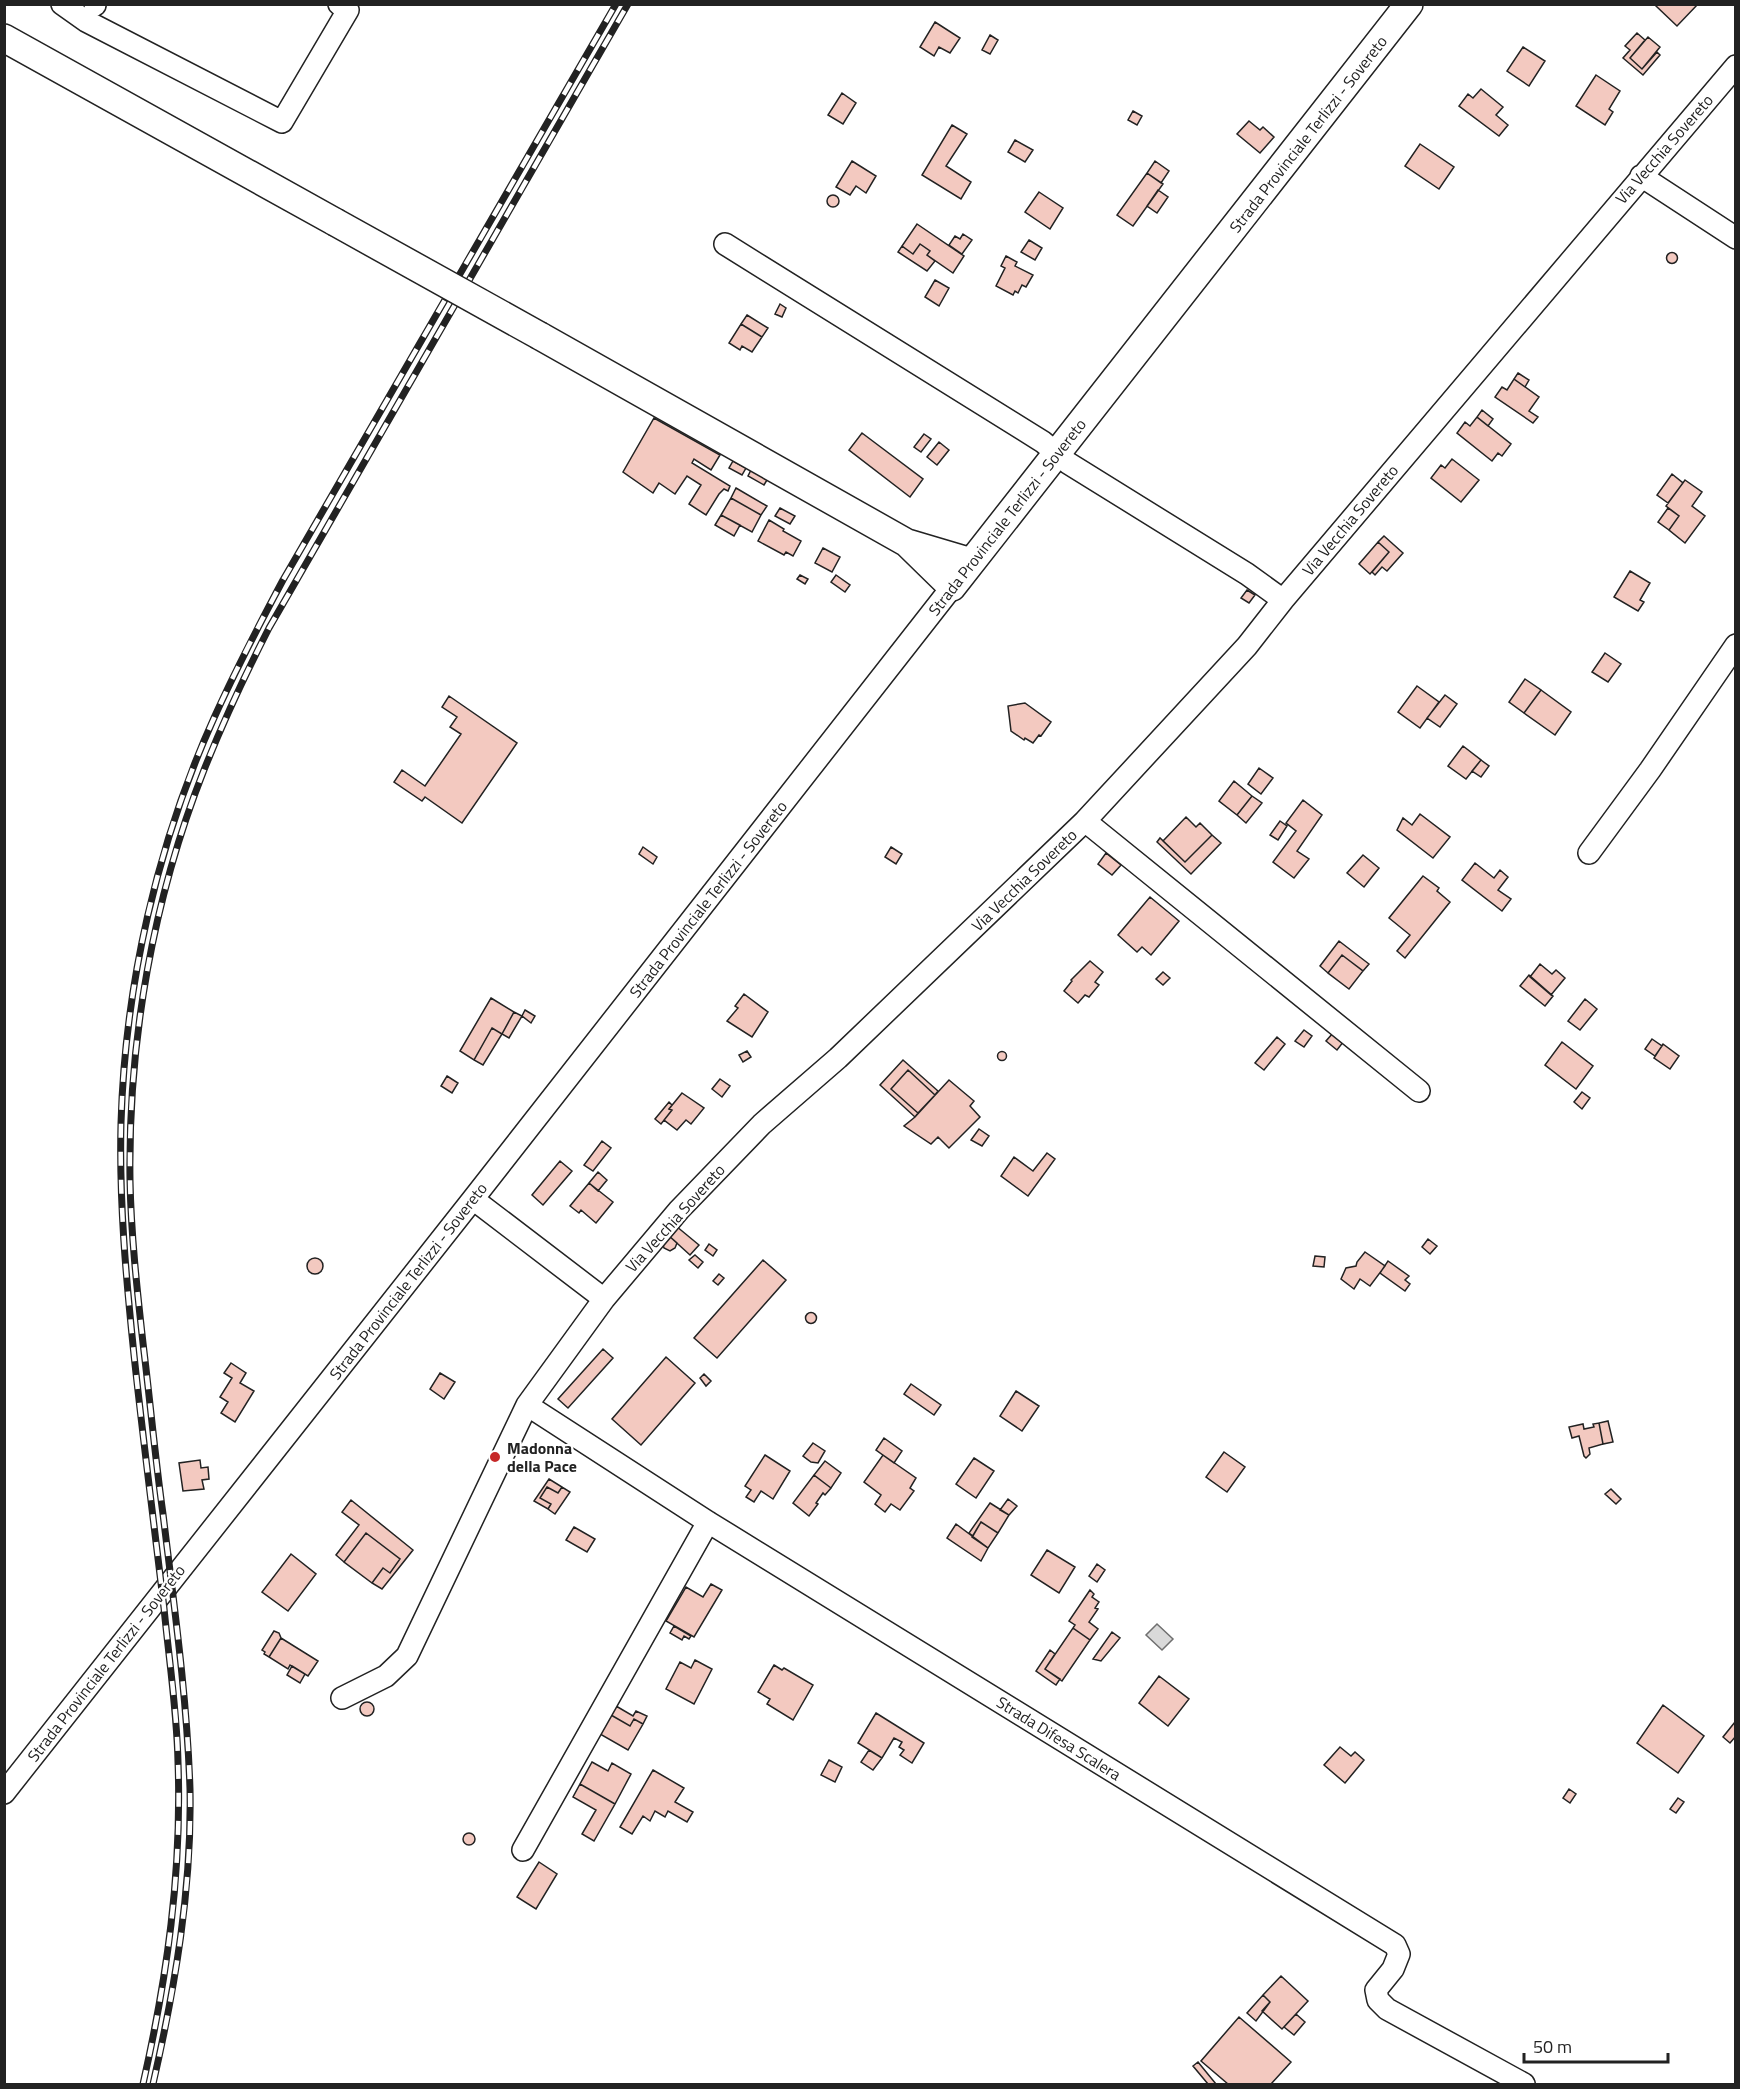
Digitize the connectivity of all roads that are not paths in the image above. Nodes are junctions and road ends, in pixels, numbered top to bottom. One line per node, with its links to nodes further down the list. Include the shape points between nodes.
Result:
1 (62, 4): 2 (street, via 86,21 282,122 348,10)
2 (339, 4)
3 (1409, 4): 9 (main road, Strada Provinciale Terlizzi - Sovereto)
4 (4, 38): 10 (main road, bridge)
5 (1736, 66): 6 (street, Via Vecchia Sovereto)
6 (1641, 176): 7 (street); 13 (street, Via Vecchia Sovereto)
7 (1736, 238)
8 (724, 244): 9 (street)
9 (1057, 453): 11 (main road, Strada Provinciale Terlizzi - Sovereto); 13 (street)
10 (907, 543): 11 (main road); 12 (main road)
11 (971, 562): 12 (main road, Strada Provinciale Terlizzi - Sovereto)
12 (952, 587): 18 (street, Strada Provinciale Terlizzi - Sovereto)
13 (1282, 600): 15 (street, Via Vecchia Sovereto, via 1246,646)
14 (1736, 645): 16 (street)
15 (1085, 821): 17 (street); 19 (street, Via Vecchia Sovereto, via 838,1058 762,1124 679,1210)
16 (1589, 853)
17 (1419, 1091)
18 (473, 1199): 19 (street); 23 (street, Strada Provinciale Terlizzi - Sovereto)
19 (604, 1299): 20 (street, Via Vecchia Sovereto)
20 (527, 1405): 21 (street, Strada Difesa Scalera); 22 (street, Via Vecchia Sovereto, via 407,1656 386,1676)
21 (708, 1522): 24 (street); 25 (street, Strada Difesa Scalera, via 1395,1945 1399,1954 1393,1969 1376,1990 1378,2000)
22 (342, 1698)
23 (4, 1792)
24 (523, 1850)
25 (1524, 2085)

